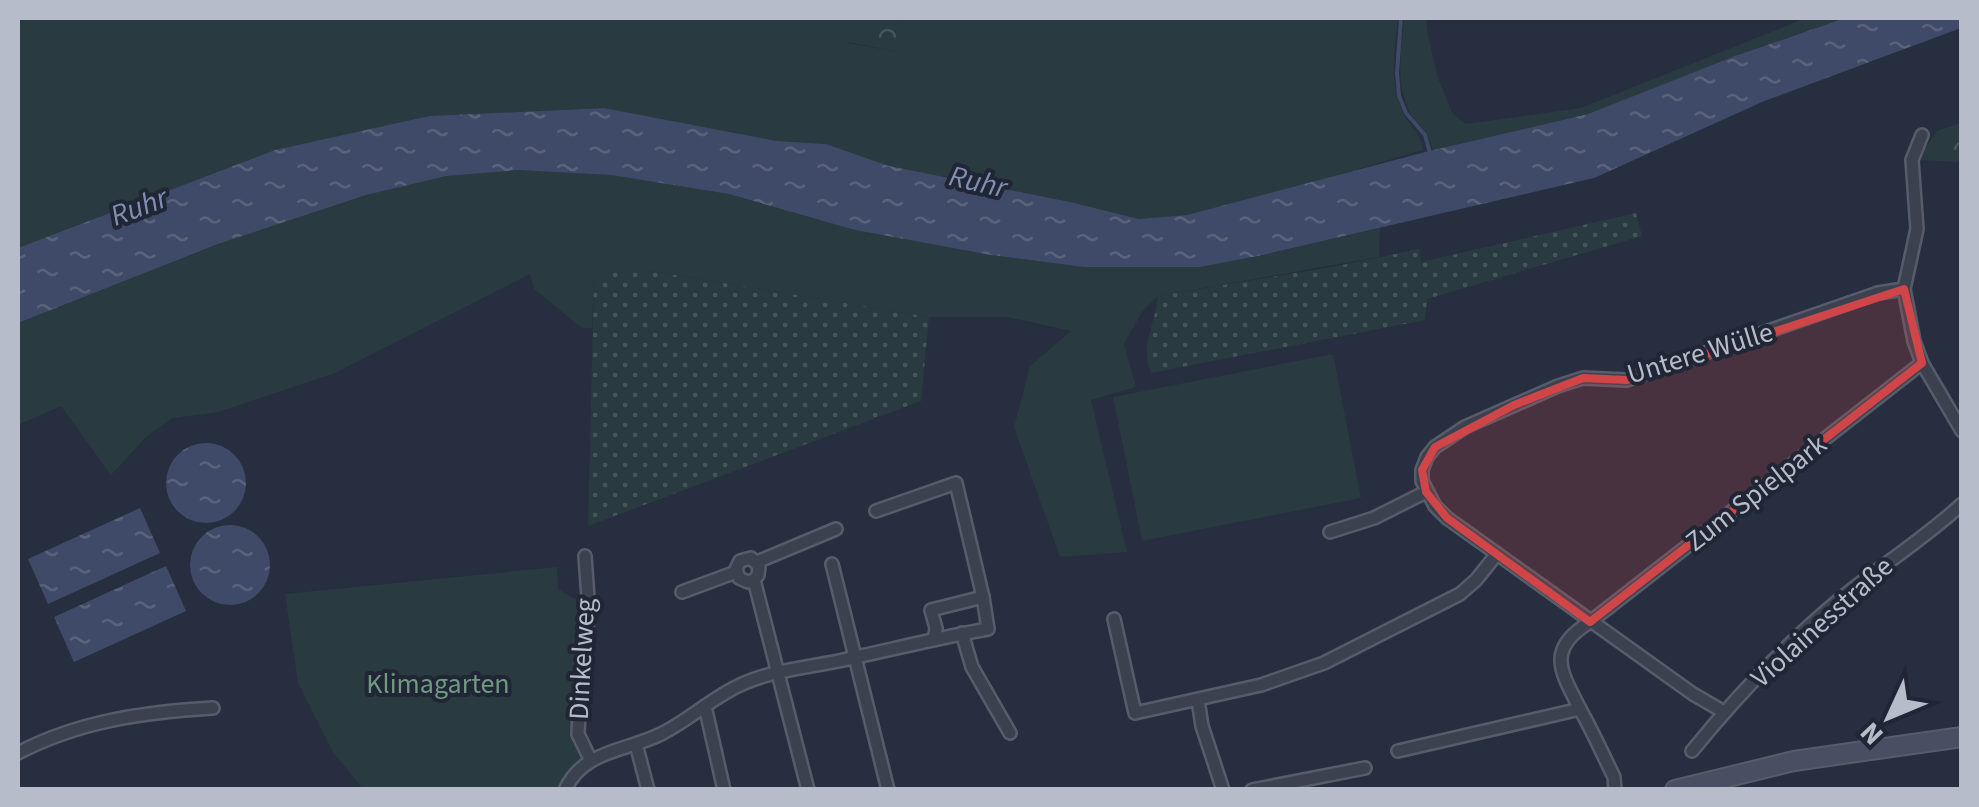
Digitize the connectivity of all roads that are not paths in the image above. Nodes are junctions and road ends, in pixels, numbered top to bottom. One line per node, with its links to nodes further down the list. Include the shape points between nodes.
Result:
1 (1922, 136): 2 (street, via 1912,160 1917,229)
2 (1904, 289): 3 (street); 5 (street, Untere Wülle, via 1627,380 1584,378 1558,386 1435,447 1422,470)
3 (1922, 362): 4 (street); 19 (street, Zum Spielpark)
4 (1962, 431)
5 (1426, 492): 9 (street); 10 (street, via 1447,518)
6 (1962, 504): 28 (street, Violainesstraße, via 1839,600)
7 (876, 511): 17 (street, via 956,483)
8 (836, 529): 12 (street)
9 (1330, 532)
10 (1496, 555): 19 (street); 24 (street, via 1460,594 1324,663)
11 (585, 556): 35 (street, Dinkelweg, via 587,637 578,734)
12 (757, 562): 14 (street, via 743,559); 15 (street)
13 (832, 564): 22 (street)
14 (736, 572): 15 (street); 16 (street)
15 (754, 580): 23 (street)
16 (682, 592)
17 (983, 597): 20 (street, via 988,629); 21 (street, via 931,610)
18 (1114, 619): 24 (street, via 1136,714)
19 (1590, 622): 27 (street, via 1574,632 1560,660); 28 (street)
20 (962, 633): 21 (street); 29 (street, via 972,667)
21 (934, 640): 22 (street)
22 (854, 658): 23 (street); 41 (street)
23 (778, 673): 25 (street); 40 (street)
24 (1198, 700): 42 (street)
25 (705, 706): 31 (street); 39 (street)
26 (213, 708): 33 (street, via 103,721)
27 (1580, 709): 32 (street); 44 (street)
28 (1724, 712): 34 (street, Violainesstraße)
29 (1010, 733)
30 (1962, 737): 45 (main road, via 1794,761)
31 (636, 744): 35 (street); 38 (street)
32 (1398, 751)
33 (18, 752)
34 (1692, 752)
35 (590, 759): 37 (street)
36 (1364, 768): 43 (street)
37 (565, 790)
38 (648, 790)
39 (724, 790)
40 (808, 790)
41 (888, 790)
42 (1223, 790)
43 (1252, 790)
44 (1615, 790)
45 (1676, 790)

